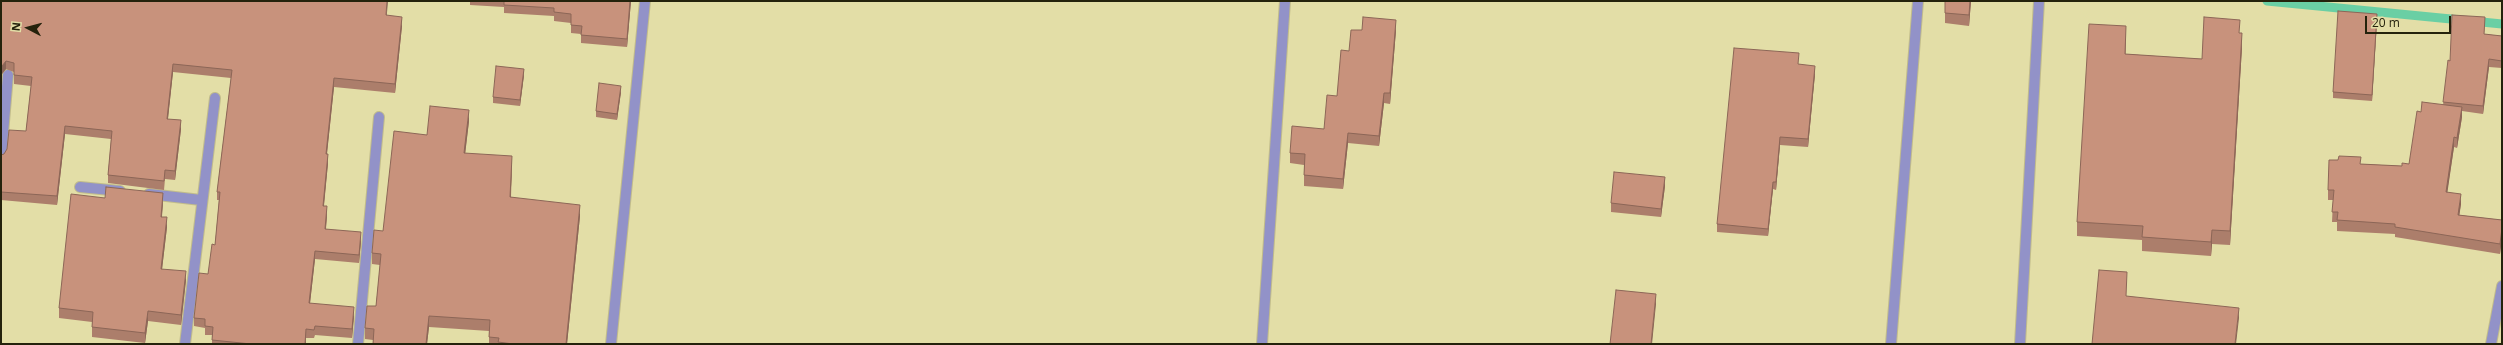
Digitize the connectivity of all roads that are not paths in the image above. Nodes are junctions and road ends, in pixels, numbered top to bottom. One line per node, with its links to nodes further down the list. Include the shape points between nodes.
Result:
1 (645, 1): 14 (street)
2 (1285, 1): 15 (street)
3 (1918, 1): 16 (street)
4 (2039, 1): 17 (street)
5 (8, 75): 8 (street)
6 (215, 98): 10 (street)
7 (379, 117): 13 (street)
8 (1, 158)
9 (80, 187): 10 (street)
10 (201, 200): 12 (street)
11 (2502, 286): 18 (street)
12 (185, 344)
13 (358, 344)
14 (611, 344)
15 (1262, 344)
16 (1891, 344)
17 (2020, 344)
18 (2491, 344)

